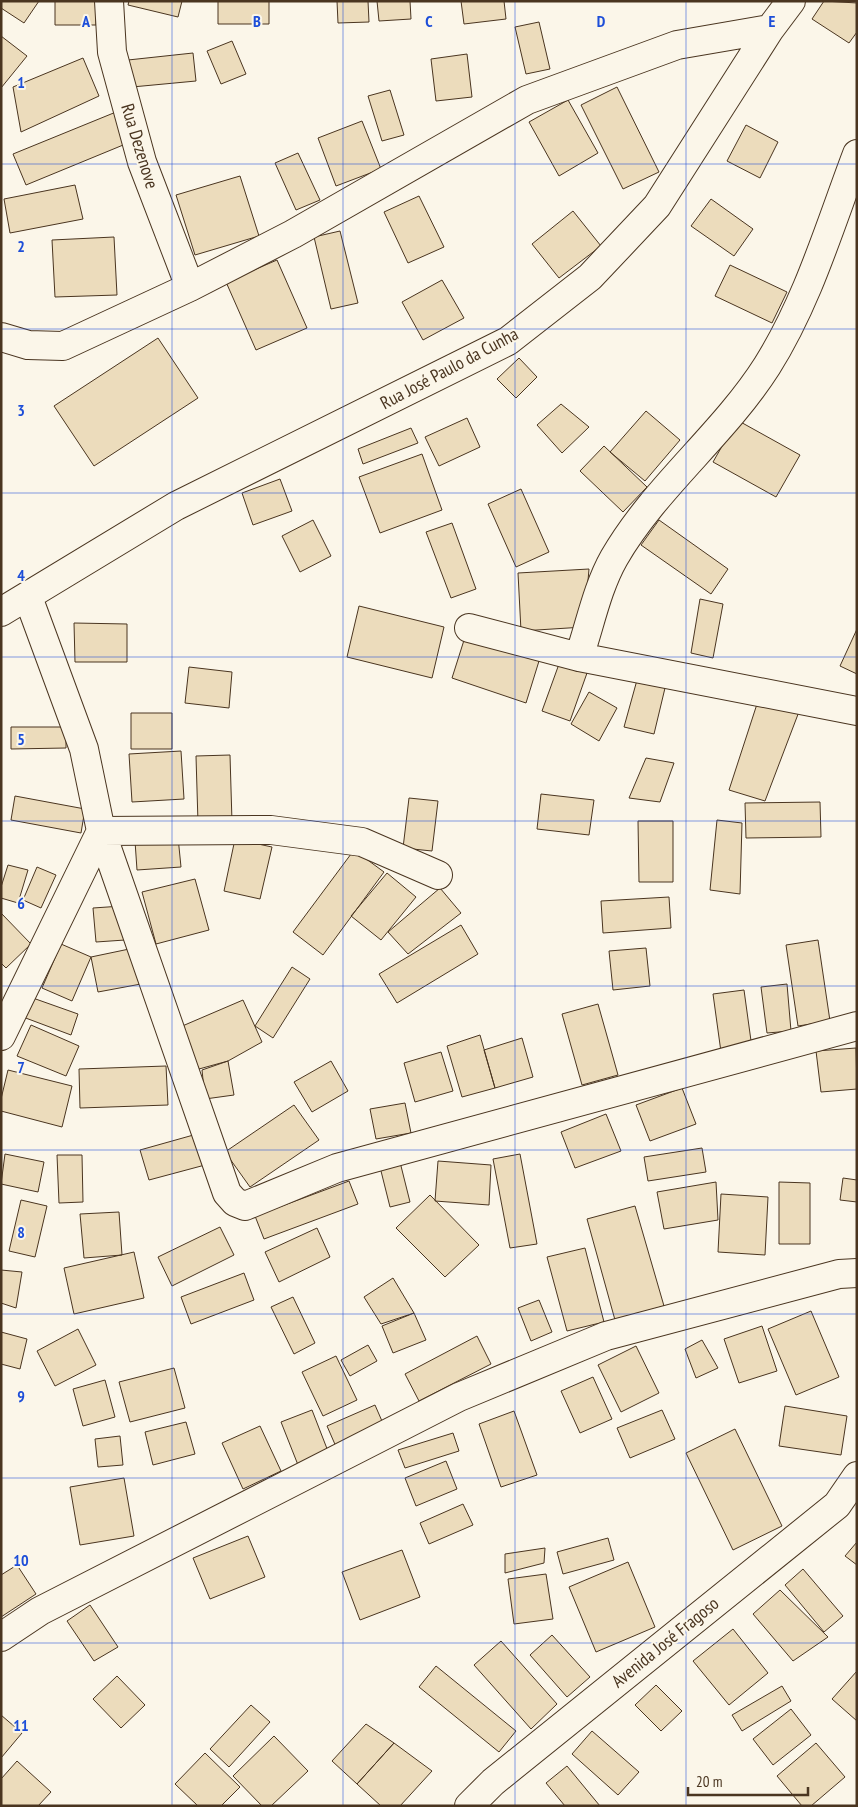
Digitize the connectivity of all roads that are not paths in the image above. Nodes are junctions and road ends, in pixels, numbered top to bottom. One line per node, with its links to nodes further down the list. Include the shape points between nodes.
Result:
1 (109, 1): 5 (street, Rua Dezenove, via 112,52 142,162)
2 (791, 1): 3 (street, Rua José Paulo da Cunha)
3 (770, 29): 5 (street, via 677,46 528,100 293,234); 7 (street, Rua José Paulo da Cunha, via 657,206 590,277 508,341 176,506)
4 (857, 154): 10 (street, via 793,323 766,368 629,535 604,579)
5 (190, 287): 6 (street, via 63,346 28,345)
6 (1, 337)
7 (28, 597): 8 (street, Rua José Paulo da Cunha); 12 (street, via 84,749)
8 (1, 612)
9 (468, 628): 10 (street)
10 (579, 658): 11 (street)
11 (857, 711)
12 (102, 831): 13 (street, via 271,830 362,842); 14 (street, via 227,1193 245,1206 338,1168); 15 (street)
13 (438, 875)
14 (857, 1026)
15 (1, 1036)
16 (857, 1273): 18 (street, via 838,1274 606,1336 459,1397 40,1611)
17 (857, 1476): 19 (street, Avenida José Fragoso, via 836,1505 493,1782)
18 (1, 1637)
19 (469, 1806)

